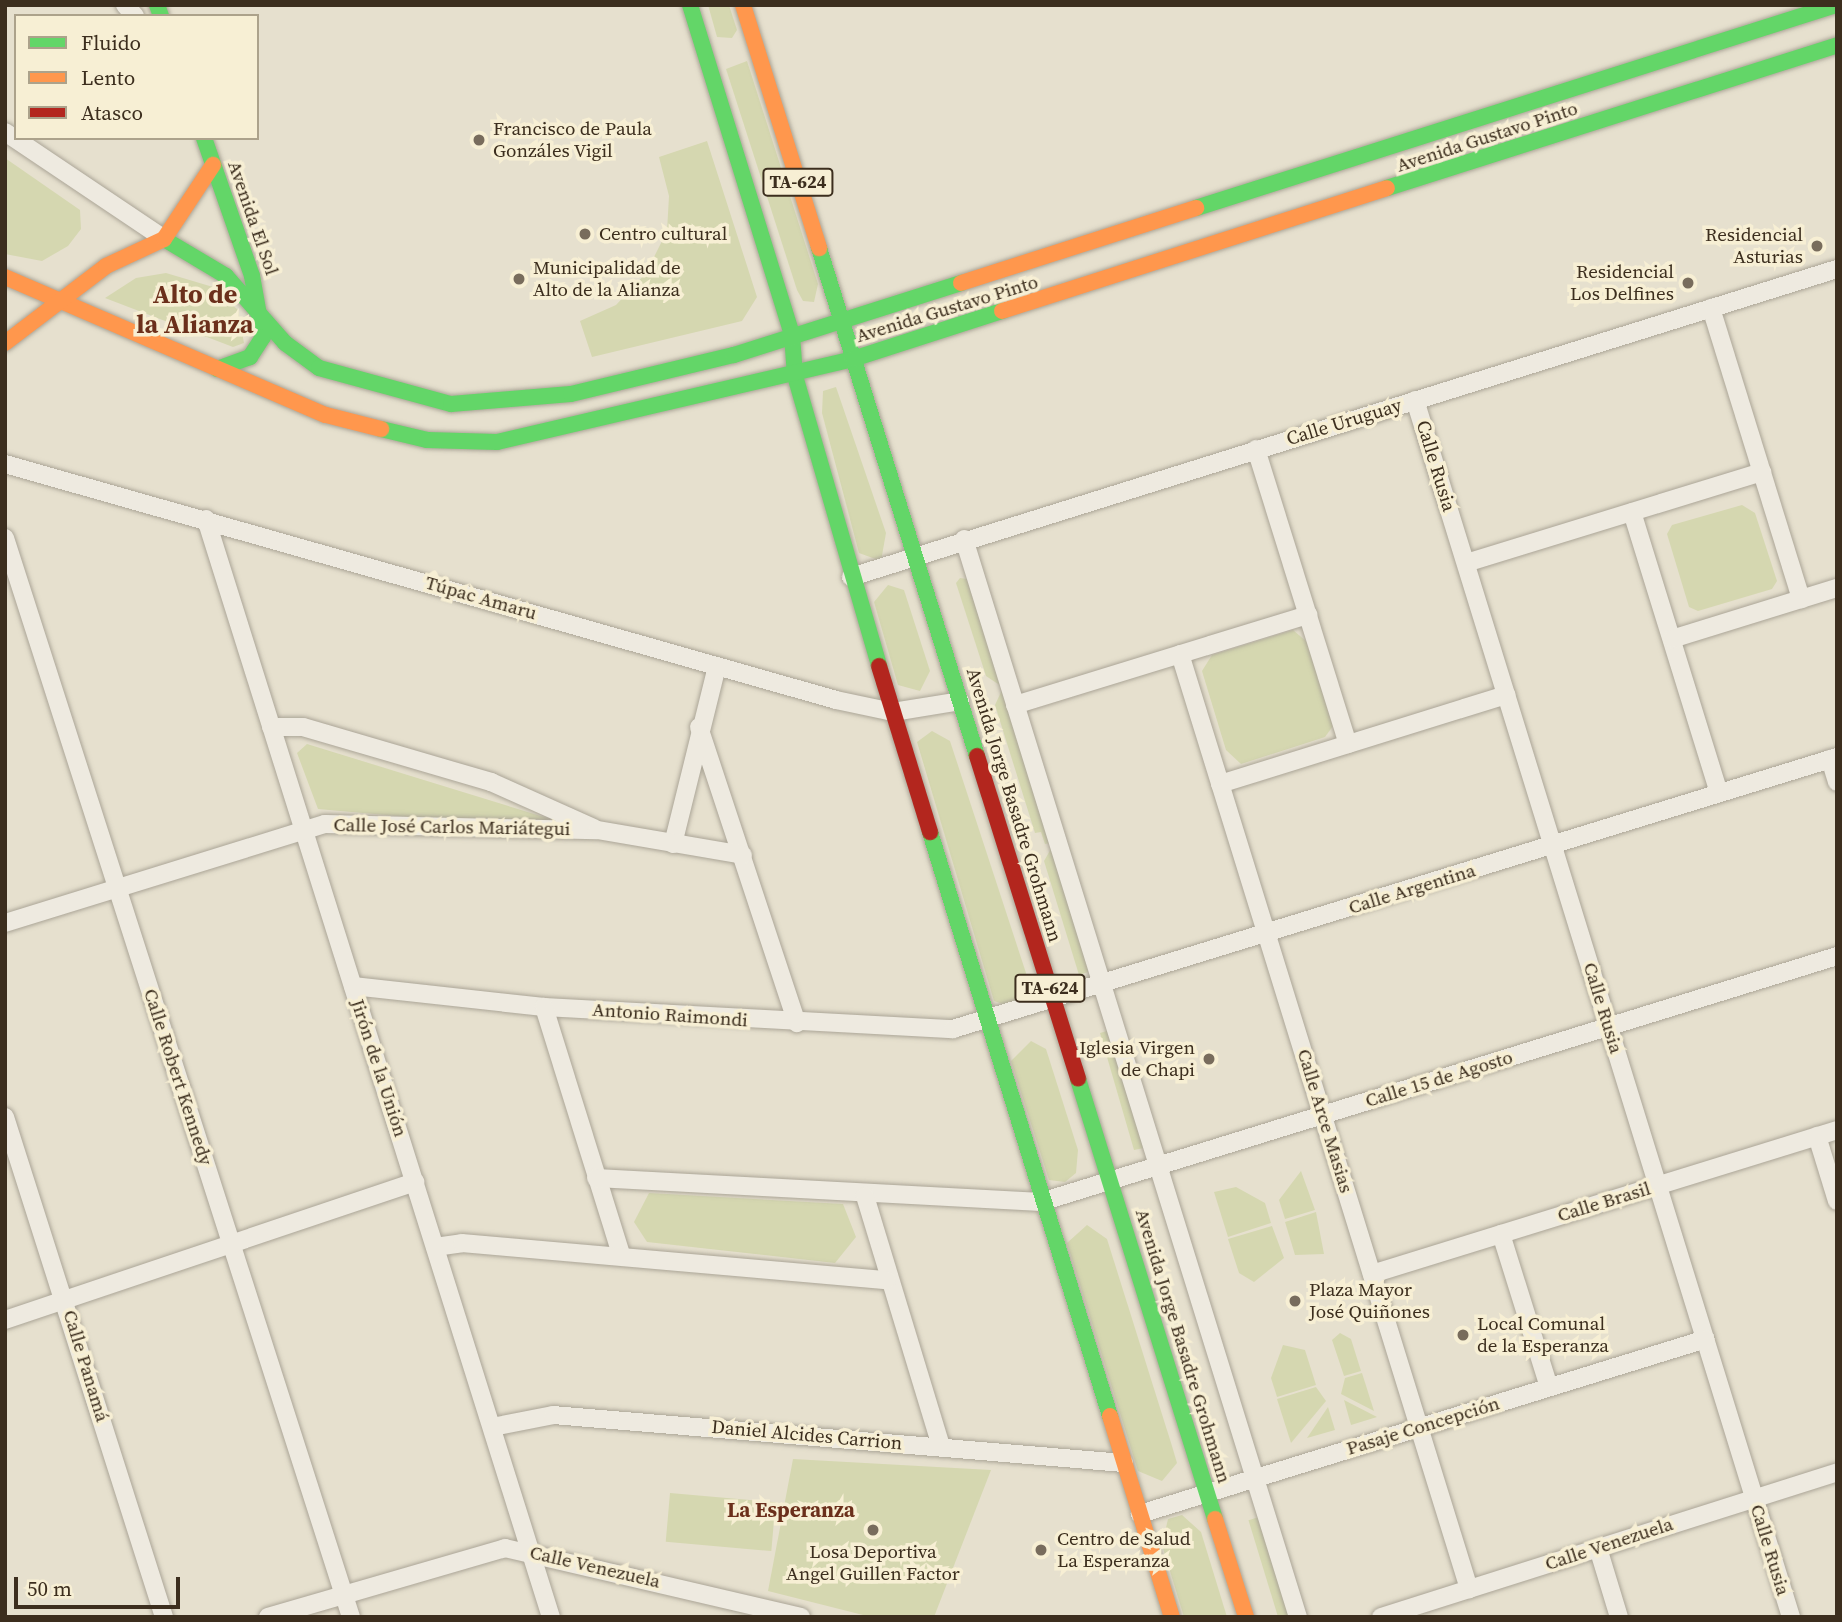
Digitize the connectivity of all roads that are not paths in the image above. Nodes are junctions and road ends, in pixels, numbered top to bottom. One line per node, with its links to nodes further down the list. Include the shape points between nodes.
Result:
1 (690, 5): 6 (main road, TA-624)
2 (743, 5): 4 (main road, Avenida Jorge Basadre Grohmann / TA-624)
3 (1834, 10): 16 (main road, Avenida Gustavo Pinto)
4 (754, 41): 6 (main road); 16 (main road, Avenida Jorge Basadre Grohmann / TA-624)
5 (1837, 45): 19 (main road, Avenida Gustavo Pinto)
6 (705, 55): 17 (main road, TA-624)
7 (17, 140): 10 (street)
8 (205, 140): 9 (main road, Avenida El Sol)
9 (213, 165): 10 (main road); 15 (main road, Avenida El Sol)
10 (164, 239): 13 (main road, via 106,266); 15 (main road, Avenida Gustavo Pinto, via 226,276)
11 (1837, 269): 14 (street, Calle Uruguay)
12 (5, 276): 13 (main road, Avenida Gustavo Pinto)
13 (65, 302): 18 (main road, via 28,320); 20 (main road, Avenida Gustavo Pinto)
14 (1711, 308): 22 (street, Calle Uruguay); 25 (street)
15 (260, 312): 17 (main road, Avenida Gustavo Pinto, via 285,343 319,368 450,404 621,384); 20 (main road, via 259,348)
16 (841, 319): 17 (main road, Avenida Gustavo Pinto); 19 (main road, Avenida Jorge Basadre Grohmann / TA-624)
17 (792, 335): 21 (main road, TA-624)
18 (5, 344)
19 (853, 359): 21 (main road, Avenida Gustavo Pinto); 30 (main road, Avenida Jorge Basadre Grohmann / TA-624)
20 (217, 369): 21 (main road, Avenida Gustavo Pinto, via 326,415 427,440 497,442)
21 (795, 376): 32 (main road, TA-624)
22 (1415, 400): 23 (street, Calle Uruguay); 31 (street, Calle Rusia)
23 (1256, 449): 29 (street, Calle Uruguay); 35 (street)
24 (5, 464): 27 (street, Túpac Amaru)
25 (1762, 472): 26 (street); 34 (street)
26 (1632, 512): 31 (street); 36 (street)
27 (206, 519): 38 (street, Túpac Amaru); 43 (street, Jirón de la Unión)
28 (5, 538): 55 (street, Calle Robert Kennedy)
29 (964, 539): 30 (street, Calle Uruguay); 41 (street)
30 (916, 558): 32 (street, Calle Uruguay); 40 (main road, Avenida Jorge Basadre Grohmann / TA-624)
31 (1466, 563): 39 (street, Calle Rusia)
32 (851, 577): 42 (main road, TA-624)
33 (1837, 588): 34 (street)
34 (1801, 599): 36 (street)
35 (1308, 615): 37 (street); 45 (street)
36 (1672, 639): 49 (street)
37 (1180, 654): 41 (street); 48 (street, Calle Arce Masias)
38 (717, 666): 42 (street, Túpac Amaru); 44 (street)
39 (1506, 695): 45 (street); 53 (street, Calle Rusia)
40 (960, 701): 42 (street, Túpac Amaru); 61 (main road, Avenida Jorge Basadre Grohmann / TA-624)
41 (1016, 705): 59 (street)
42 (893, 712): 63 (main road, TA-624)
43 (271, 727): 50 (street, via 303,727 491,782); 51 (street, Jirón de la Unión)
44 (699, 727): 52 (street); 54 (street)
45 (1348, 744): 48 (street)
46 (1833, 758): 47 (street); 49 (street, Calle Argentina)
47 (1837, 782)
48 (1220, 783): 57 (street, Calle Arce Masias)
49 (1719, 793): 53 (street, Calle Argentina)
50 (597, 830): 51 (street, Calle José Carlos Mariátegui, via 326,824); 52 (street, Calle José Carlos Mariátegui)
51 (304, 832): 55 (street, Calle José Carlos Mariátegui); 60 (street, Jirón de la Unión)
52 (673, 844): 54 (street, Calle José Carlos Mariátegui)
53 (1553, 845): 57 (street, Calle Argentina); 65 (street, Calle Rusia)
54 (744, 855): 64 (street)
55 (119, 891): 56 (street, Calle José Carlos Mariátegui); 79 (street, Calle Robert Kennedy)
56 (5, 923)
57 (1267, 933): 59 (street, Calle Argentina); 66 (street, Calle Arce Masias)
58 (1837, 956): 65 (street, Calle 15 de Agosto)
59 (1102, 984): 61 (street, Calle Argentina); 70 (street)
60 (353, 986): 62 (street, Antonio Raimondi); 73 (street, Jirón de la Unión)
61 (1053, 1000): 63 (street, Calle Argentina); 72 (main road, Avenida Jorge Basadre Grohmann / TA-624)
62 (544, 1007): 64 (street, Antonio Raimondi); 71 (street)
63 (987, 1020): 64 (street, Antonio Raimondi, via 953,1029); 77 (main road, TA-624)
64 (797, 1023)
65 (1609, 1026): 66 (street, Calle 15 de Agosto); 74 (street, Calle Rusia)
66 (1323, 1115): 70 (street, Calle 15 de Agosto); 82 (street, Calle Arce Masias)
67 (5, 1117): 84 (street, Calle Panamá)
68 (1837, 1130): 69 (street, Calle Brasil)
69 (1817, 1136): 74 (street, Calle Brasil); 76 (street)
70 (1158, 1166): 72 (street, Calle 15 de Agosto); 93 (street)
71 (596, 1178): 75 (street, Calle 15 de Agosto); 81 (street)
72 (1110, 1181): 77 (street, Calle 15 de Agosto); 94 (main road, Avenida Jorge Basadre Grohmann / TA-624)
73 (415, 1182): 79 (street); 80 (street, Jirón de la Unión)
74 (1658, 1185): 78 (street, Calle Brasil); 86 (street, Calle Rusia)
75 (865, 1196): 77 (street, Calle 15 de Agosto); 83 (street)
76 (1837, 1201)
77 (1041, 1202): 91 (main road, TA-624)
78 (1501, 1234): 82 (street, Calle Brasil); 87 (street)
79 (231, 1241): 84 (street); 100 (street, Calle Robert Kennedy)
80 (435, 1247): 81 (street, via 462,1243); 88 (street, Jirón de la Unión)
81 (621, 1254): 83 (street)
82 (1372, 1274): 89 (street, Calle Arce Masias)
83 (886, 1279): 90 (street)
84 (66, 1301): 85 (street); 102 (street, Calle Panamá)
85 (5, 1320)
86 (1706, 1339): 87 (street, Pasaje Concepción); 95 (street, Calle Rusia)
87 (1549, 1387): 89 (street, Pasaje Concepción)
88 (492, 1427): 90 (street, Daniel Alcides Carrion, via 553,1415); 98 (street, Jirón de la Unión)
89 (1419, 1427): 93 (street, Pasaje Concepción); 99 (street, Calle Arce Masias)
90 (942, 1446): 91 (street, Daniel Alcides Carrion)
91 (1124, 1463): 96 (main road, TA-624)
92 (1837, 1472): 95 (street, Calle Venezuela)
93 (1255, 1478): 94 (street, Pasaje Concepción); 109 (street)
94 (1207, 1493): 96 (street, Pasaje Concepción); 108 (main road, Avenida Jorge Basadre Grohmann / TA-624)
95 (1755, 1498): 97 (street, Calle Venezuela); 112 (street, Calle Rusia)
96 (1140, 1514): 107 (main road, TA-624)
97 (1598, 1548): 99 (street, Calle Venezuela); 111 (street)
98 (531, 1552): 100 (street, Calle Venezuela, via 505,1548); 101 (street, Calle Venezuela); 105 (street, Jirón de la Unión)
99 (1469, 1589): 110 (street, Calle Venezuela)
100 (343, 1593): 103 (street, Calle Venezuela); 104 (street, Calle Robert Kennedy)
101 (767, 1613): 106 (street, Calle Venezuela)
102 (164, 1617)
103 (268, 1617)
104 (351, 1617)
105 (551, 1617)
106 (801, 1617)
107 (1172, 1617)
108 (1246, 1617)
109 (1298, 1617)
110 (1381, 1617)
111 (1619, 1617)
112 (1791, 1617)

